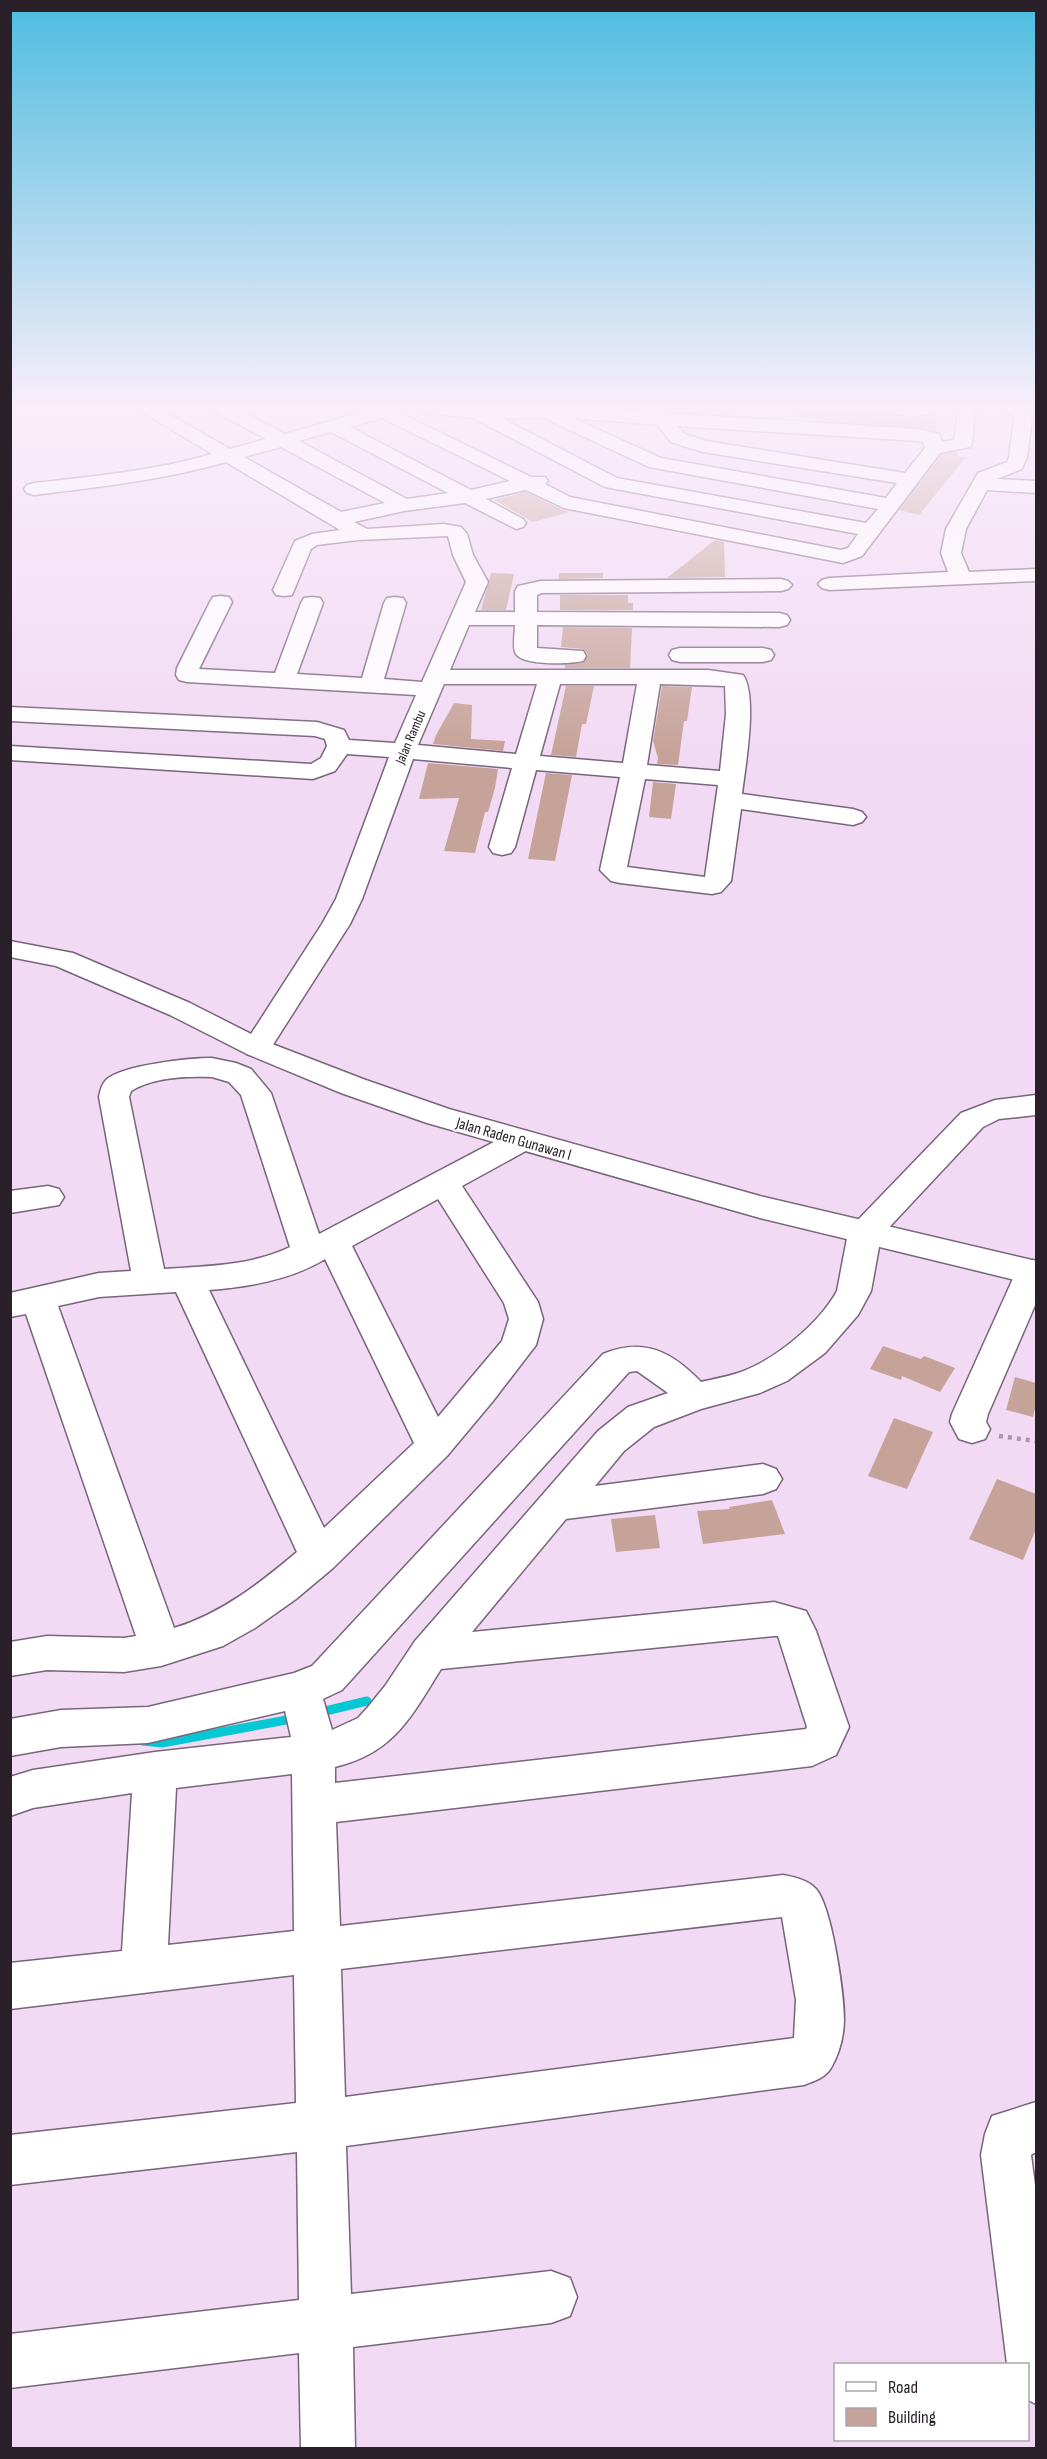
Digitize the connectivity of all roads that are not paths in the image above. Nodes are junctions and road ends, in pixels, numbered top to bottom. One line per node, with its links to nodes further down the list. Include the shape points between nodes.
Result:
1 (343, 523): 7 (main road)
2 (663, 523): 6 (main road, via 843,557 855,552)
3 (830, 523): 6 (main road)
4 (876, 523): 6 (main road)
5 (959, 523): 9 (main road, via 951,553)
6 (870, 530)
7 (358, 534): 13 (main road, via 302,545); 17 (main road, Jalan Rambu, via 444,530 457,534 477,582)
8 (1036, 575): 9 (main road)
9 (962, 578): 10 (main road)
10 (829, 584)
11 (781, 585): 12 (main road)
12 (715, 586): 18 (main road, via 531,588 524,594); 19 (main road)
13 (285, 590)
14 (221, 602): 26 (main road, via 187,675)
15 (312, 603): 26 (main road)
16 (395, 603): 28 (main road)
17 (461, 618): 18 (main road); 27 (main road, Jalan Rambu)
18 (524, 618): 19 (main road); 23 (main road, via 526,652 531,655)
19 (721, 620): 20 (main road); 22 (main road)
20 (779, 620)
21 (763, 654): 22 (main road)
22 (728, 655): 24 (main road)
23 (620, 656)
24 (653, 667): 25 (main road); 34 (main road); 35 (main road, via 735,680)
25 (550, 678): 27 (main road); 33 (main road)
26 (283, 681): 28 (main road)
27 (432, 683): 28 (main road); 31 (main road, Jalan Rambu)
28 (371, 686)
29 (10, 714): 30 (main road, via 317,729 336,735)
30 (339, 746): 31 (main road); 32 (main road, via 330,764 313,772)
31 (404, 750): 33 (main road); 39 (main road, Jalan Rambu, via 349,899)
32 (10, 753)
33 (528, 762): 34 (main road); 37 (main road)
34 (634, 771): 35 (main road); 35 (main road, via 612,868 616,873 715,885)
35 (730, 790): 36 (main road)
36 (853, 817)
37 (502, 847)
38 (10, 949): 39 (main road, Jalan Raden Gunawan I, via 63,959)
39 (257, 1048): 41 (main road, Jalan Raden Gunawan I, via 373,1094)
40 (1036, 1105): 45 (main road, via 982,1113 972,1120)
41 (522, 1140): 42 (main road); 45 (main road, Jalan Raden Gunawan I)
42 (444, 1183): 46 (main road); 53 (main road, via 521,1302 526,1319 518,1344)
43 (48, 1197): 44 (main road)
44 (10, 1202)
45 (865, 1233): 47 (main road, Jalan Raden Gunawan I); 51 (main road, via 854,1291 813,1344 774,1372 747,1384)
46 (321, 1248): 48 (main road, via 258,1272); 49 (main road, via 247,1081 217,1067 127,1080 117,1086 114,1097); 53 (main road)
47 (1035, 1273): 52 (main road, via 970,1414 968,1422)
48 (187, 1279): 49 (main road); 56 (main road)
49 (150, 1281): 50 (main road, via 99,1285)
50 (24, 1301): 57 (main road)
51 (679, 1383): 55 (main road, via 649,1414 626,1428); 60 (main road, via 640,1357 616,1363 327,1678)
52 (972, 1429)
53 (434, 1446): 56 (main road)
54 (763, 1479): 55 (main road)
55 (554, 1506): 58 (main road)
56 (319, 1557): 57 (main road, via 241,1616 209,1634)
57 (161, 1649): 59 (main road, via 124,1655 47,1653)
58 (429, 1653): 60 (main road, via 400,1699 373,1731 344,1746); 64 (main road, via 774,1619 792,1623 828,1727 820,1742 812,1747)
59 (10, 1659)
60 (307, 1719): 61 (main road, via 55,1729); 62 (main road); 64 (main road)
61 (10, 1738)
62 (155, 1771): 63 (main road, via 33,1789); 66 (main road)
63 (10, 1797)
64 (314, 1805): 65 (main road)
65 (317, 1952): 66 (main road); 68 (main road); 68 (main road, via 783,1896 794,1898 802,1906 820,1996 818,2042 814,2053 804,2061)
66 (144, 1970): 67 (main road)
67 (10, 1986)
68 (321, 2125): 70 (main road); 72 (main road)
69 (1036, 2127): 74 (main road, via 1010,2134 1006,2155)
70 (10, 2160)
71 (551, 2297): 72 (main road)
72 (325, 2326): 73 (main road); 75 (main road)
73 (10, 2361)
74 (1036, 2377)
75 (328, 2448)

